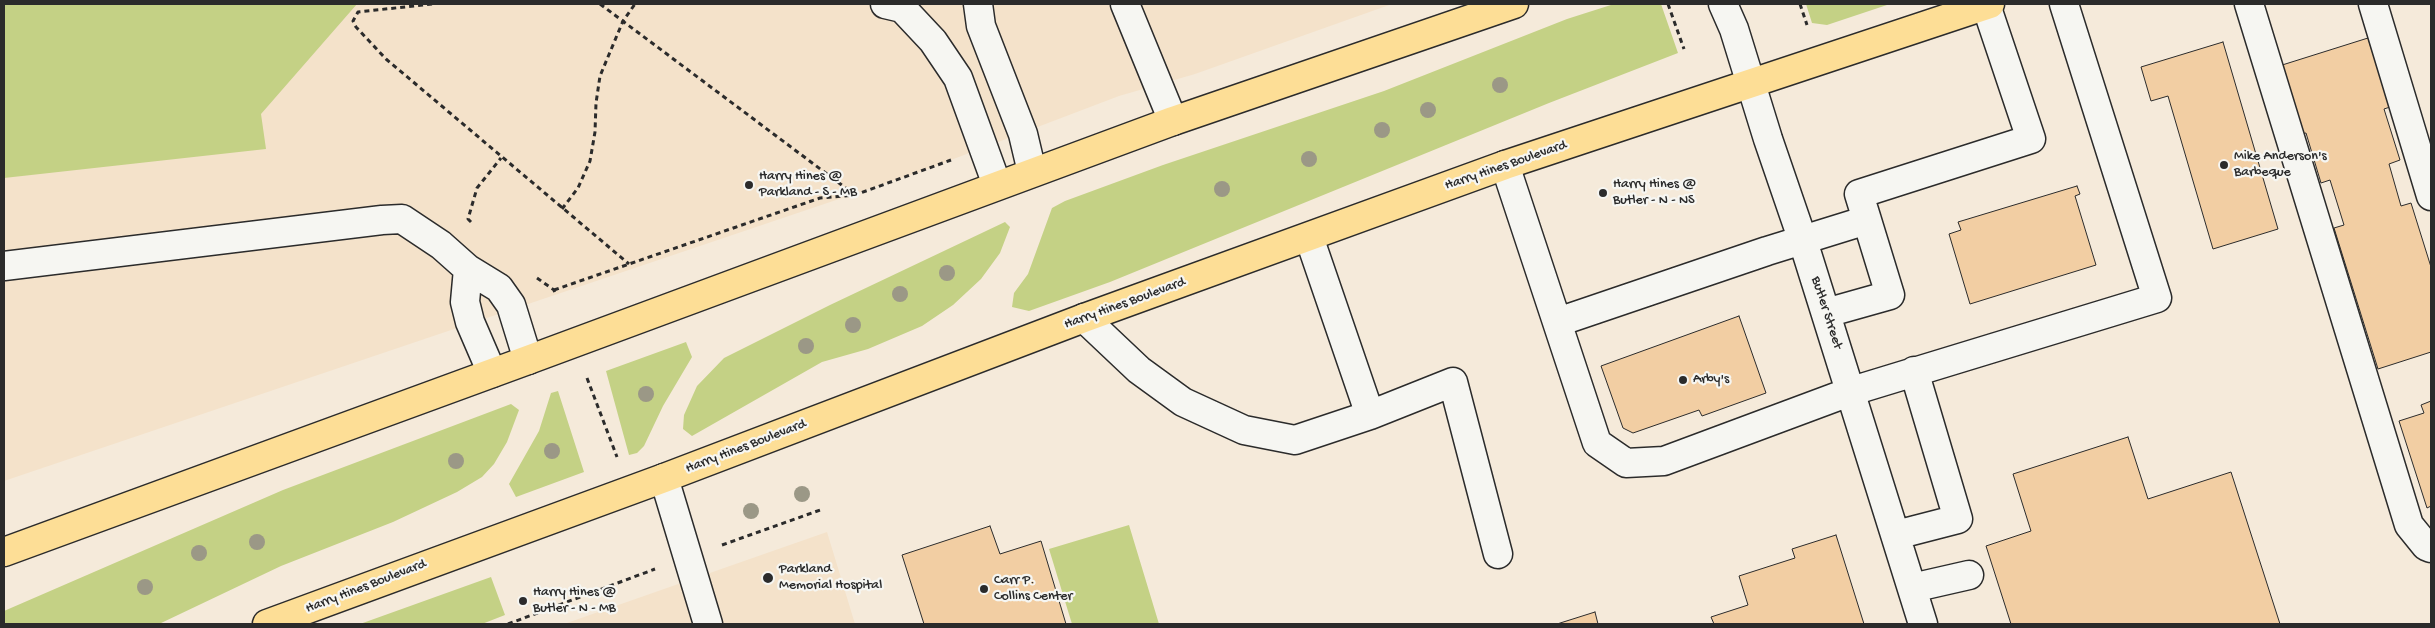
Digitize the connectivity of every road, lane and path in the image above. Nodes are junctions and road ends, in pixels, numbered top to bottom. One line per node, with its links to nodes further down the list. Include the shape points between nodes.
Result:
1 (432, 4): 20 (path, via 358,12 353,21 386,59)
2 (600, 4): 15 (path)
3 (635, 4): 15 (path)
4 (885, 4): 24 (street, via 902,8 933,42 958,78)
5 (978, 4): 23 (street, via 981,26 1023,134)
6 (1125, 4): 19 (street)
7 (1514, 4): 19 (main road)
8 (1668, 4): 17 (path)
9 (1723, 4): 18 (street, Butler Street)
10 (1800, 4): 16 (path)
11 (1988, 4): 18 (main road, Harry Hines Boulevard); 28 (street, via 2031,139 1859,194)
12 (2064, 4): 40 (street, via 2157,298)
13 (2249, 4): 50 (street, via 2409,525)
14 (2373, 4): 26 (street)
15 (623, 21): 25 (path); 27 (path, via 600,76 590,161 578,188)
16 (1807, 24)
17 (1684, 49)
18 (1751, 83): 22 (main road, Harry Hines Boulevard); 31 (street, Butler Street)
19 (1172, 121): 23 (main road)
20 (501, 158): 27 (path); 29 (path, via 477,188 468,219)
21 (953, 160): 25 (path)
22 (1505, 165): 30 (main road, Harry Hines Boulevard); 38 (street)
23 (1032, 172): 24 (main road)
24 (997, 185): 39 (main road)
25 (855, 195): 32 (path, via 820,198)
26 (2431, 196)
27 (562, 209): 32 (path)
28 (1867, 220): 31 (street); 36 (street, via 1890,295)
29 (474, 225)
30 (1309, 237): 37 (main road, Harry Hines Boulevard); 44 (street)
31 (1803, 241): 36 (street, Butler Street); 38 (street)
32 (629, 264): 35 (path, via 554,292)
33 (4, 266): 34 (street, via 402,219)
34 (468, 269): 39 (street, via 499,288 511,305); 41 (street, via 464,302)
35 (532, 274)
36 (1826, 313): 43 (street, Butler Street)
37 (1084, 318): 44 (street, via 1139,370 1183,402 1244,430 1295,440); 46 (main road, Harry Hines Boulevard)
38 (1558, 322): 43 (street, via 1596,443 1626,464 1664,461)
39 (528, 360): 41 (main road)
40 (1914, 371): 43 (street); 48 (street, via 1958,519)
41 (492, 373): 51 (main road)
42 (587, 378): 45 (path)
43 (1852, 391): 48 (street, Butler Street)
44 (1370, 415): 52 (street, via 1453,382)
45 (618, 460)
46 (664, 478): 56 (main road, Harry Hines Boulevard); 58 (street)
47 (823, 510): 49 (path)
48 (1896, 535): 55 (street, Butler Street)
49 (718, 547)
50 (2431, 548)
51 (4, 552)
52 (1498, 554)
53 (658, 568): 57 (path)
54 (1969, 575): 55 (street)
55 (1912, 588): 59 (street, Butler Street)
56 (268, 624)
57 (508, 624)
58 (708, 624)
59 (1923, 624)

